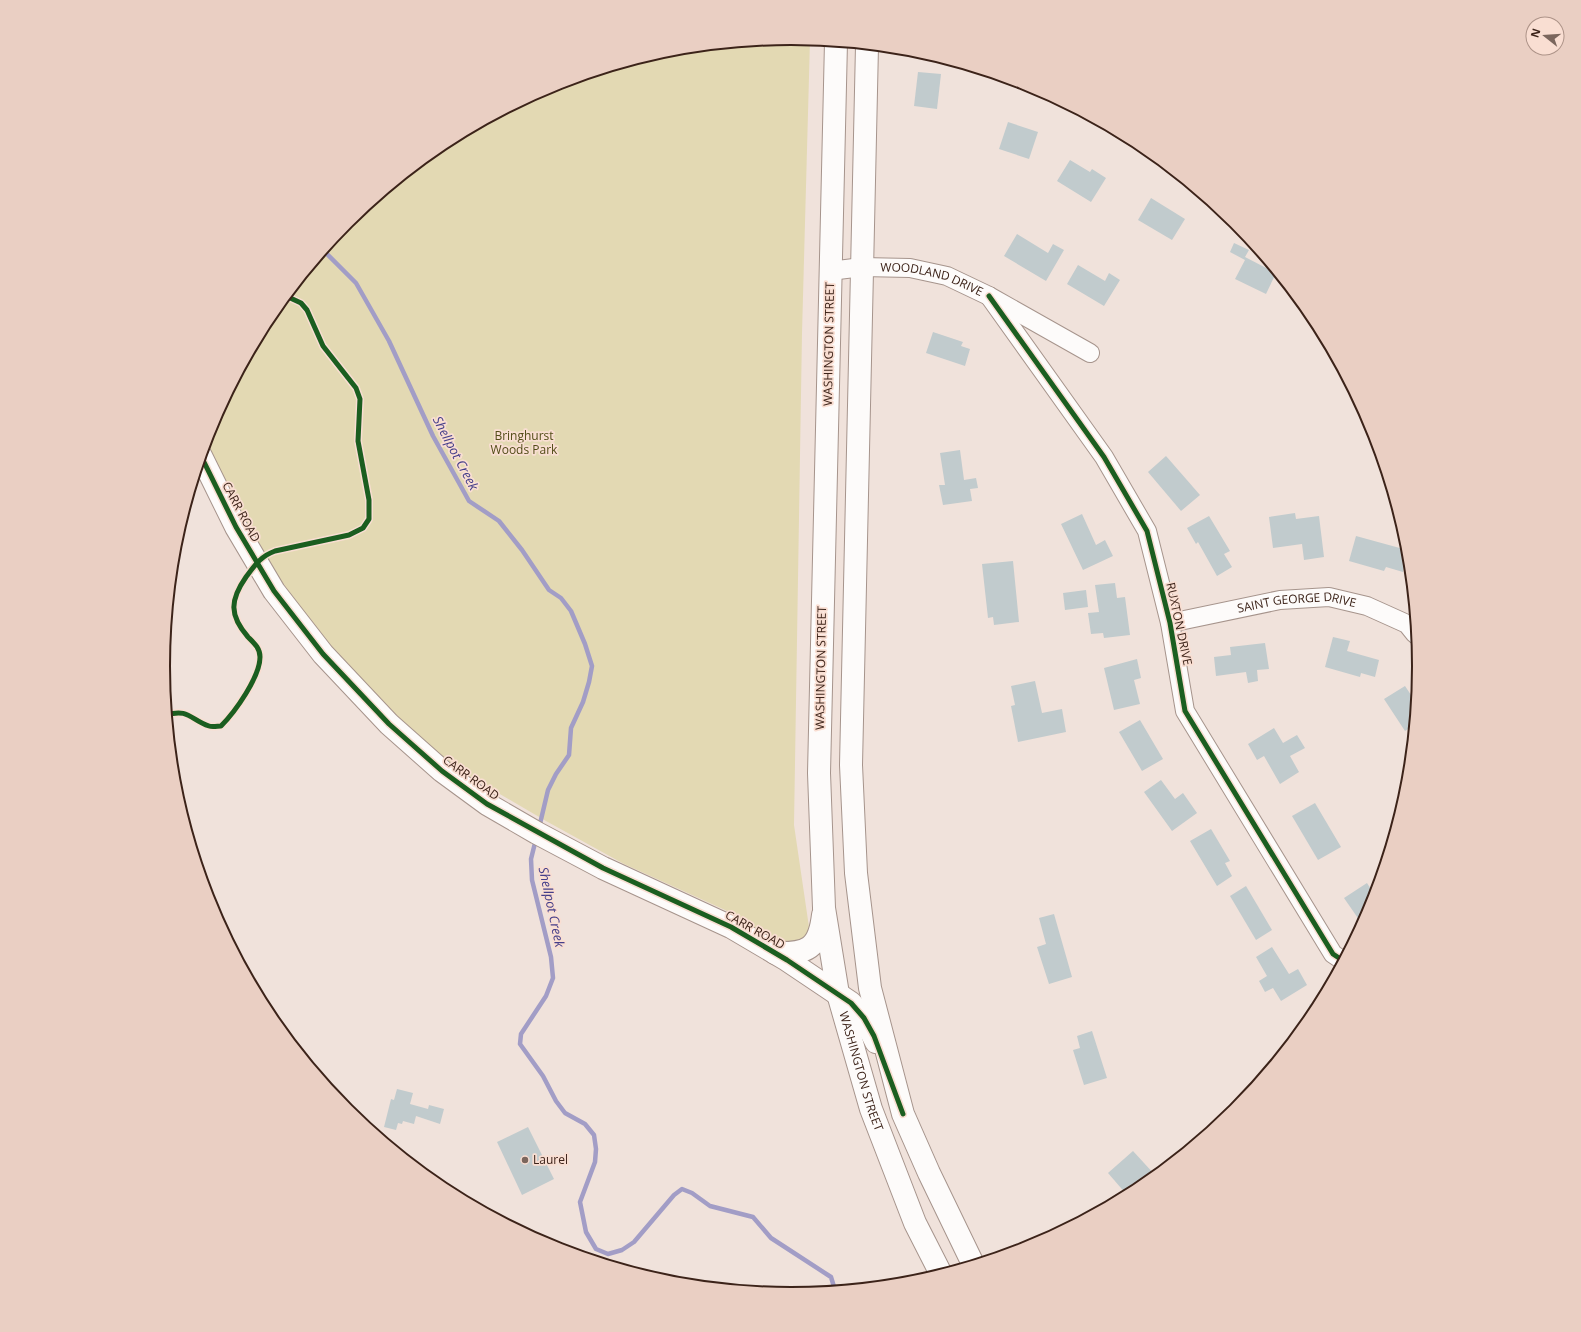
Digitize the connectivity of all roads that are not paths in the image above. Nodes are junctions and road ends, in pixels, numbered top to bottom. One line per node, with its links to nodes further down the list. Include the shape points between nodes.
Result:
1 (836, 46): 4 (main road, WASHINGTON STREET)
2 (867, 50): 3 (main road)
3 (862, 267): 4 (street, WOODLAND DRIVE); 5 (street, WOODLAND DRIVE, via 910,268 947,276); 11 (main road, via 851,765 856,874)
4 (830, 271): 10 (main road, WASHINGTON STREET, via 819,773)
5 (989, 296): 6 (street, WOODLAND DRIVE); 8 (street, RUXTON DRIVE, via 1104,457 1147,531)
6 (1090, 353)
7 (204, 462): 12 (main road, CARR ROAD, via 236,527 284,604 339,672 389,724 442,771 487,804 537,833 603,868 731,927)
8 (1170, 624): 9 (street, SAINT GEORGE DRIVE, via 1280,600 1330,597 1367,606 1406,624); 13 (street, RUXTON DRIVE, via 1185,711 1333,954)
9 (1410, 629)
10 (824, 908): 12 (main road, via 813,946 801,952); 14 (main road, WASHINGTON STREET)
11 (862, 923): 14 (main road, via 858,945); 15 (main road, via 870,988)
12 (775, 952): 14 (main road, CARR ROAD, via 813,977)
13 (1338, 958)
14 (836, 984): 15 (main road, CARR ROAD, via 864,1018 874,1036); 17 (main road, WASHINGTON STREET, via 879,1130 915,1223)
15 (904, 1114): 16 (main road)
16 (970, 1260)
17 (938, 1269)

